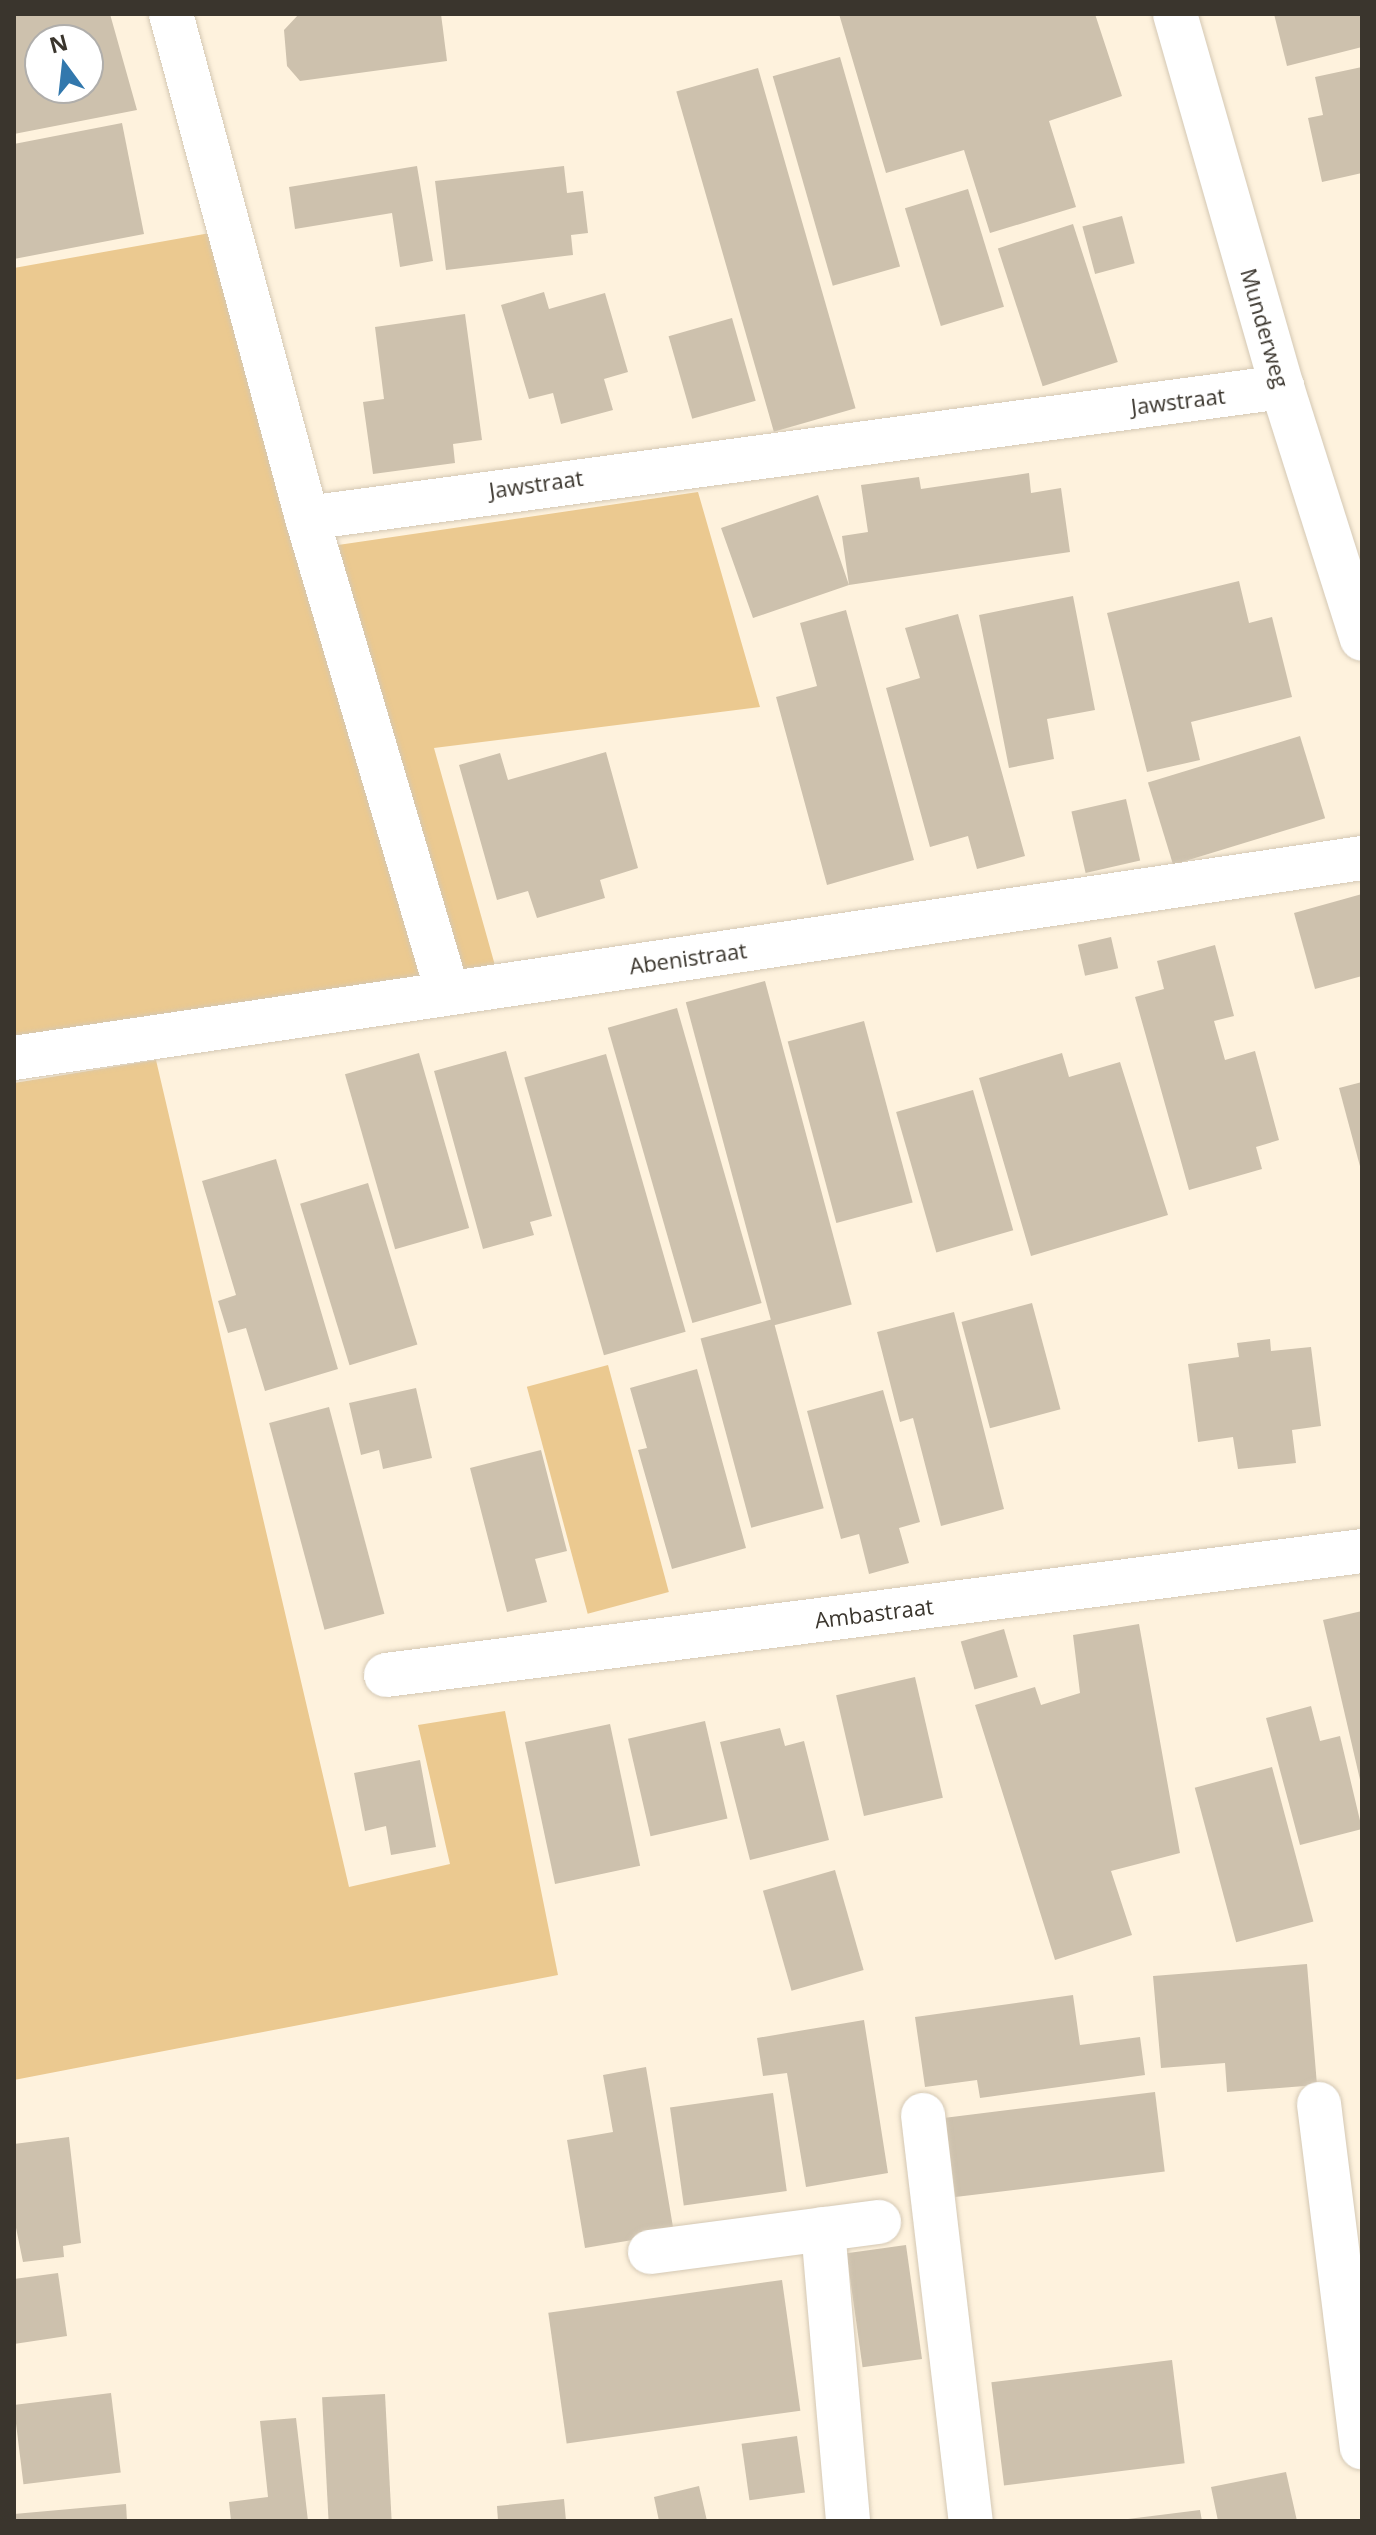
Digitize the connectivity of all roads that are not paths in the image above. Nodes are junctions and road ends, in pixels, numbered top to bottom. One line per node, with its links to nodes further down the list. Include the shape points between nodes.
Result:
1 (171, 14): 4 (street)
2 (1175, 14): 3 (street, Munderweg)
3 (1282, 387): 4 (street, Jawstraat); 5 (street, Munderweg)
4 (307, 518): 7 (street)
5 (1362, 639)
6 (1362, 858): 7 (street, Abenistraat)
7 (448, 993): 8 (street, Abenistraat)
8 (14, 1058)
9 (1362, 1551): 10 (street, Ambastraat)
10 (386, 1675)
11 (1319, 2104): 16 (street)
12 (923, 2115): 18 (street)
13 (879, 2222): 14 (street)
14 (823, 2229): 15 (street); 17 (street)
15 (650, 2252)
16 (1362, 2447)
17 (848, 2521)
18 (971, 2521)

